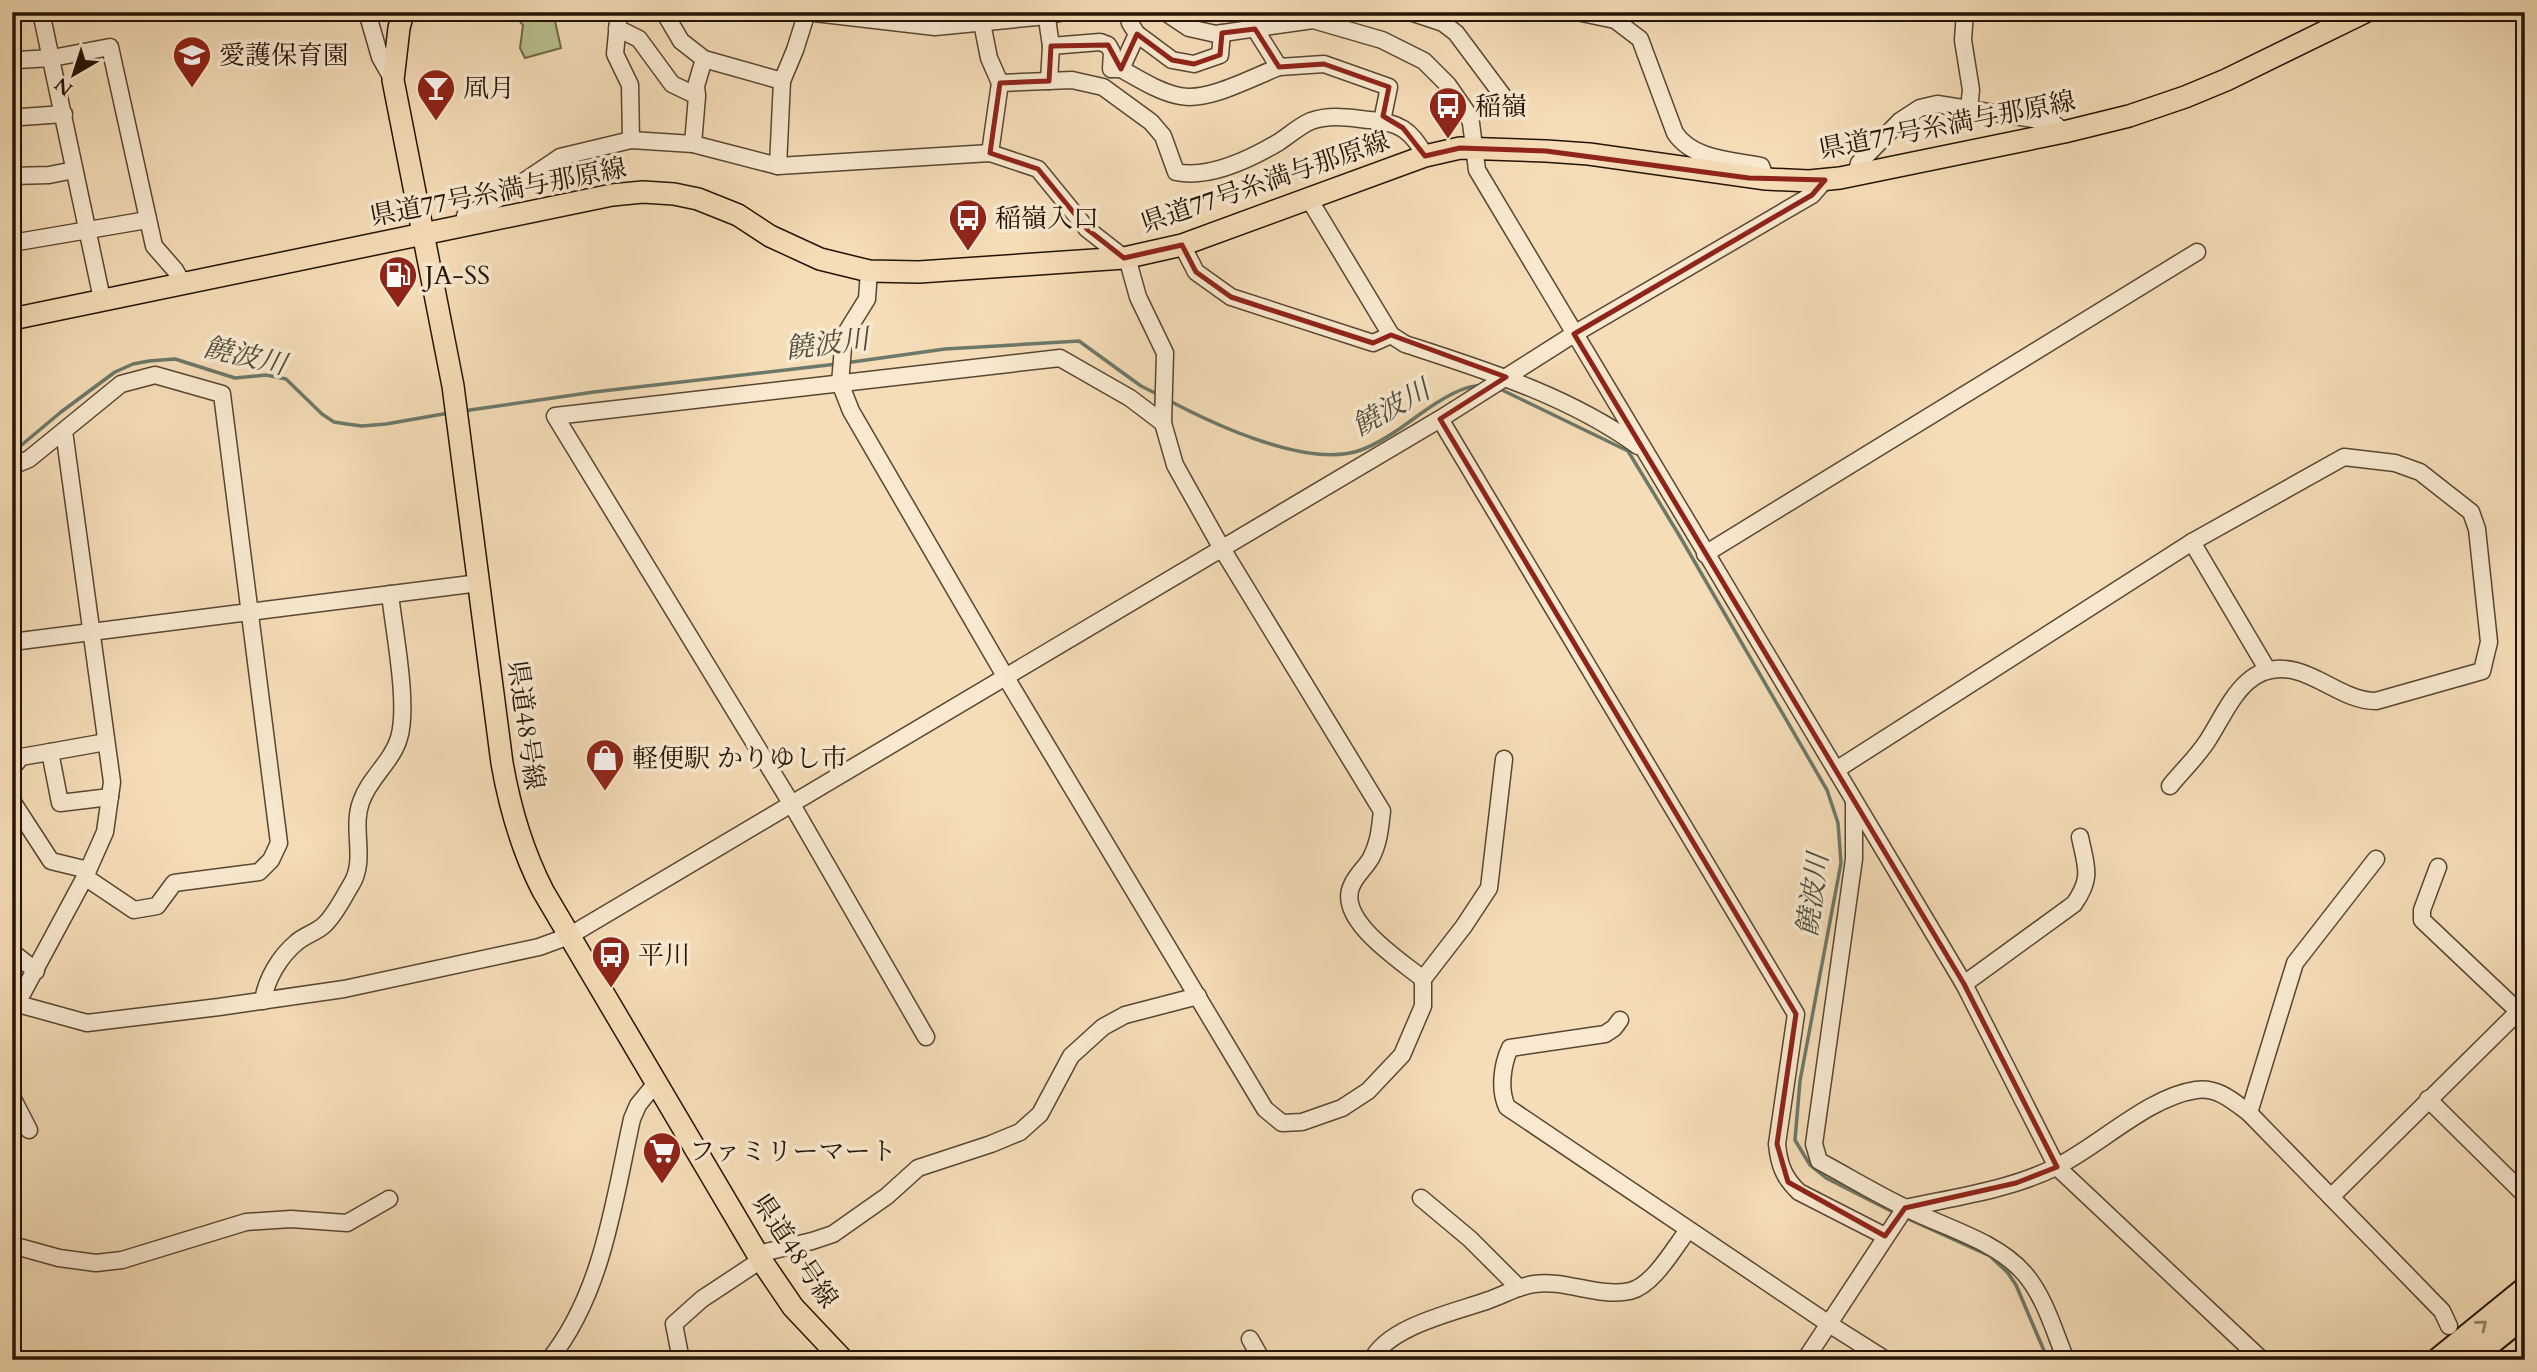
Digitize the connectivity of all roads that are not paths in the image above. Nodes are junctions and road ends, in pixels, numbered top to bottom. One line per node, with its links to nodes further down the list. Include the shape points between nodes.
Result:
1 (41, 12): 20 (street)
2 (367, 12): 24 (street, via 380,57)
3 (403, 12): 24 (main road, 県道48号線)
4 (664, 12): 21 (street, via 681,41)
5 (806, 12): 14 (street, via 935,27); 25 (street)
6 (1128, 12): 17 (street)
7 (1165, 12): 16 (street, via 1189,28)
8 (1410, 12): 30 (street, via 1443,23 1456,33)
9 (1577, 12): 45 (street, via 1615,20 1640,39 1680,141 1703,154 1761,166)
10 (1965, 12): 31 (street)
11 (2365, 12): 35 (main road, 県道77号糸満与那原線, via 2185,97)
12 (1052, 14): 14 (street); 18 (street)
13 (618, 20): 29 (street, via 639,39 672,84); 36 (street, via 615,54 630,85)
14 (982, 23): 27 (street)
15 (1255, 29): 16 (street); 22 (street); 38 (street, via 1313,20 1382,40 1424,61 1466,111)
16 (1222, 33): 17 (street, via 1220,55 1195,64 1172,60)
17 (1137, 34): 23 (street)
18 (1051, 46): 23 (street, via 1100,42 1108,45); 26 (street)
19 (12, 58): 20 (street)
20 (52, 58): 32 (street); 48 (street, via 110,47)
21 (704, 59): 25 (street); 29 (street)
22 (1279, 67): 23 (street, via 1203,96 1181,97); 34 (street, via 1324,64 1389,87)
23 (1116, 69): 28 (street)
24 (393, 80): 51 (main road, 県道48号線)
25 (782, 81): 41 (street)
26 (1049, 81): 27 (street); 28 (street, via 1072,80)
27 (1000, 83): 39 (street)
28 (1103, 87): 34 (street, via 1151,122 1163,136 1176,172 1183,173 1241,160 1308,122 1329,116)
29 (697, 96): 37 (street)
30 (1509, 104)
31 (1969, 108): 35 (street, via 2052,122); 43 (street, via 1937,104 1909,114 1858,163)
32 (64, 114): 33 (street); 42 (street)
33 (12, 115)
34 (1382, 121): 40 (street, via 1403,128)
35 (2064, 132): 43 (main road, 県道77号糸満与那原線)
36 (631, 140): 37 (street); 49 (street, via 560,157 465,216)
37 (693, 144): 41 (street)
38 (1473, 148): 40 (main road, 県道77号糸満与那原線); 45 (main road, 県道77号糸満与那原線, via 1589,154); 60 (street, via 1477,170)
39 (990, 153): 41 (street); 55 (street, via 1038,169 1087,229)
40 (1425, 156): 47 (main road, 県道77号糸満与那原線)
41 (778, 166)
42 (74, 170): 44 (street); 50 (street)
43 (1856, 175): 46 (main road, 県道77号糸満与那原線)
44 (12, 176)
45 (1766, 179): 46 (main road, 県道77号糸満与那原線)
46 (1825, 180): 60 (street, via 1812,195)
47 (1309, 199): 53 (main road, 県道77号糸満与那原線); 61 (street)
48 (147, 219): 50 (street); 57 (street, via 154,246)
49 (465, 226): 51 (main road, 県道77号糸満与那原線); 56 (main road, 県道77号糸満与那原線, via 612,195 674,194 721,207 820,259)
50 (88, 229): 52 (street); 58 (street)
51 (422, 235): 57 (main road, 県道77号糸満与那原線); 72 (main road, 県道48号線, via 453,386)
52 (12, 243)
53 (1182, 245): 55 (main road, 県道77号糸満与那原線); 61 (street, via 1196,272 1231,297 1373,343)
54 (2197, 252): 71 (street)
55 (1124, 258): 56 (main road, 県道77号糸満与那原線, via 919,272); 65 (street, via 1165,353)
56 (869, 271): 63 (street, via 867,299 844,336)
57 (183, 284): 58 (main road, 県道77号糸満与那原線)
58 (102, 299): 59 (main road, 県道77号糸満与那原線)
59 (12, 319)
60 (1574, 334): 62 (street); 67 (street)
61 (1391, 335): 62 (street, via 1405,344)
62 (1506, 377): 64 (street); 67 (street, via 1612,428)
63 (840, 383): 65 (street, via 1060,358); 78 (street, via 851,411); 88 (street, via 555,416)
64 (1440, 419): 70 (street); 116 (street, via 1796,1014 1777,1144 1779,1164 1788,1182)
65 (1163, 422): 70 (street, via 1175,466)
66 (64, 431): 68 (street, via 29,460); 74 (street, via 121,384 155,374 222,394); 75 (street)
67 (1643, 449): 71 (street)
68 (12, 466)
69 (2192, 542): 77 (street); 77 (street, via 2344,457 2395,463 2420,472 2471,512 2477,529 2488,642 2482,671 2363,701 2295,671); 83 (street)
70 (1221, 547): 78 (street); 96 (street, via 1382,811 1380,837 1349,894 1351,908 1364,930)
71 (1705, 554): 83 (street)
72 (479, 583): 73 (street); 93 (main road, 県道48号線, via 513,821 534,874)
73 (390, 594): 74 (street); 99 (street, via 403,714 399,738 361,801 354,881 324,926 298,940 282,956 264,989)
74 (249, 612): 75 (street); 92 (street, via 279,843 271,860 258,872 174,883 157,906 134,910)
75 (92, 631): 76 (street); 79 (street)
76 (12, 642)
77 (2267, 669): 84 (street, via 2234,695 2207,741)
78 (1005, 676): 88 (street); 98 (street)
79 (106, 741): 80 (street); 85 (street)
80 (50, 752): 82 (street, via 20,757); 85 (street, via 60,803)
81 (1504, 759): 96 (street, via 1489,888)
82 (12, 768)
83 (1836, 770): 87 (street)
84 (2170, 786)
85 (110, 797): 92 (street, via 106,832)
86 (12, 801): 92 (street, via 51,861)
87 (1854, 801): 97 (street); 114 (street, via 1854,859 1815,1152 1819,1161)
88 (791, 803): 93 (street); 103 (street)
89 (2080, 837): 97 (street, via 2086,887 2074,904)
90 (2376, 859): 107 (street, via 2294,963)
91 (2438, 867): 101 (street, via 2422,910 2423,920)
92 (86, 874): 95 (street)
93 (569, 936): 99 (street, via 390,981); 104 (main road, 県道48号線)
94 (12, 952): 95 (street)
95 (36, 971): 100 (street)
96 (1423, 979): 98 (street, via 1423,1006 1402,1055 1368,1091 1342,1108 1302,1122 1283,1123 1265,1109)
97 (1964, 984): 109 (street)
98 (1198, 996): 118 (street, via 1125,1015 1103,1027 1071,1056 1040,1114 1020,1132 918,1168 833,1234)
99 (263, 1001): 100 (street, via 87,1023)
100 (14, 1004)
101 (2521, 1008): 106 (street)
102 (1620, 1020): 115 (street, via 1605,1034 1510,1048 1504,1061 1503,1099 1507,1107)
103 (926, 1037)
104 (656, 1083): 118 (main road, 県道48号線); 125 (street, via 632,1119 602,1252 582,1307)
105 (12, 1097): 108 (street)
106 (2428, 1099): 110 (street); 111 (street)
107 (2249, 1113): 109 (street, via 2213,1090 2196,1090 2160,1102); 111 (street)
108 (29, 1130)
109 (2057, 1167): 114 (street, via 2017,1183); 133 (street)
110 (2525, 1195)
111 (2331, 1197): 123 (street, via 2442,1311)
112 (1421, 1198): 119 (street, via 1471,1239)
113 (389, 1199): 117 (street, via 348,1223 246,1222 122,1260 96,1263 59,1258)
114 (1905, 1208): 116 (street); 132 (street, via 2008,1258 2026,1275 2043,1303)
115 (1688, 1230): 119 (street, via 1648,1282 1632,1291 1536,1283); 122 (street)
116 (1885, 1236): 122 (street)
117 (12, 1245)
118 (759, 1257): 126 (street, via 674,1324); 127 (main road, 県道48号線, via 801,1316)
119 (1518, 1288): 129 (street, via 1391,1338)
120 (2525, 1290): 134 (highway, one-way to 120)
121 (2525, 1314): 135 (highway)
122 (1829, 1324): 130 (street); 131 (street)
123 (2449, 1326)
124 (1250, 1339): 128 (street)
125 (549, 1360)
126 (681, 1360)
127 (843, 1360)
128 (1262, 1360)
129 (1372, 1360)
130 (1805, 1360)
131 (1886, 1360)
132 (2066, 1360)
133 (2262, 1360)
134 (2439, 1360)
135 (2468, 1360)

